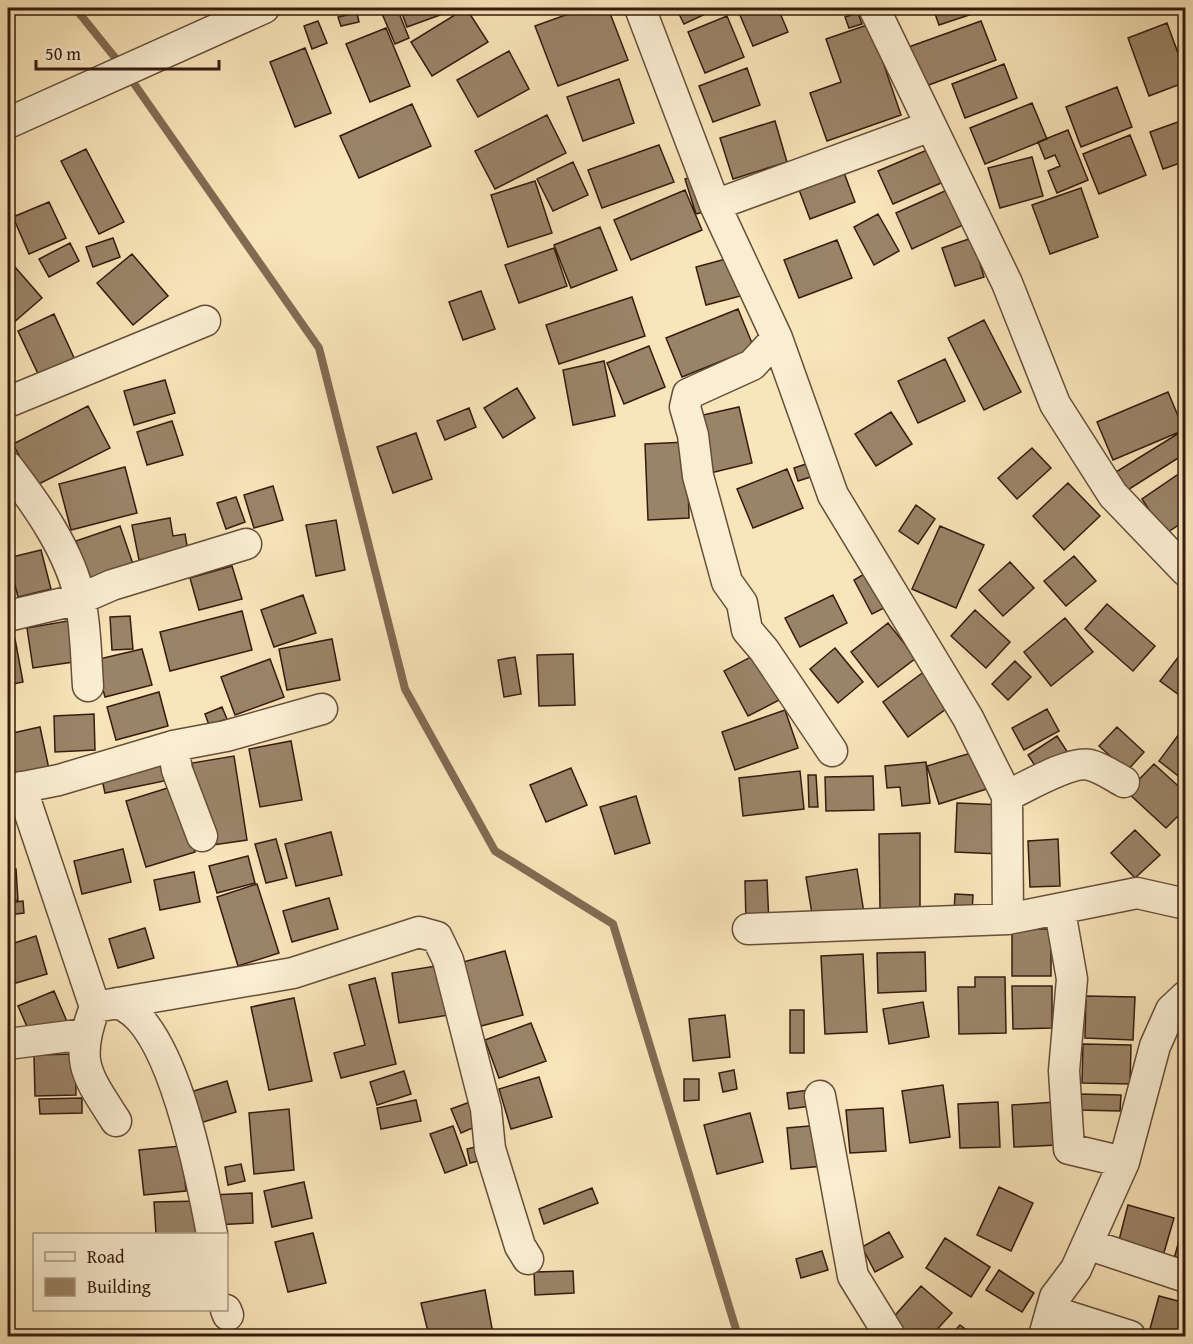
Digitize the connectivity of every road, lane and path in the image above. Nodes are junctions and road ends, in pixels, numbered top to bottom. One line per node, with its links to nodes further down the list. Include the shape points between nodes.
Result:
1 (264, 8): 4 (street)
2 (640, 8): 6 (street)
3 (874, 8): 5 (street)
4 (8, 123)
5 (931, 126): 6 (street); 12 (street, via 1007,283 1055,404 1113,495)
6 (715, 205): 8 (street)
7 (205, 321): 9 (street)
8 (777, 338): 18 (street, via 752,365 688,394 685,407 698,476 727,582 742,603 747,630); 21 (street, via 833,495 968,718)
9 (8, 402)
10 (8, 467): 13 (street, via 67,559)
11 (246, 544): 13 (street)
12 (1185, 571)
13 (80, 598): 14 (street); 15 (street)
14 (8, 616)
15 (88, 686)
16 (322, 709): 17 (street)
17 (173, 746): 20 (street, via 59,780); 22 (street, via 177,770)
18 (832, 751)
19 (1124, 782): 21 (street, via 1081,764)
20 (14, 788): 28 (street)
21 (1007, 796): 25 (street)
22 (202, 836)
23 (1185, 904): 24 (street, via 1137,893)
24 (1060, 911): 25 (street); 32 (street, via 1072,979 1064,1071 1069,1149)
25 (1008, 919): 26 (street)
26 (748, 929)
27 (1185, 996): 32 (street, via 1171,1010 1155,1046)
28 (99, 1014): 29 (street); 31 (street, via 86,1074); 33 (street, via 127,1006 149,1030 168,1068 198,1161); 35 (street, via 293,973 419,932 437,937 448,960 486,1109 490,1149 520,1246)
29 (8, 1044)
30 (820, 1096): 38 (street, via 853,1276)
31 (116, 1121)
32 (1124, 1161): 34 (street)
33 (212, 1233)
34 (1087, 1244): 36 (street); 37 (street, via 1076,1269 1055,1297)
35 (528, 1259)
36 (1185, 1277)
37 (1047, 1324): 39 (street)
38 (890, 1336)
39 (1130, 1336)

